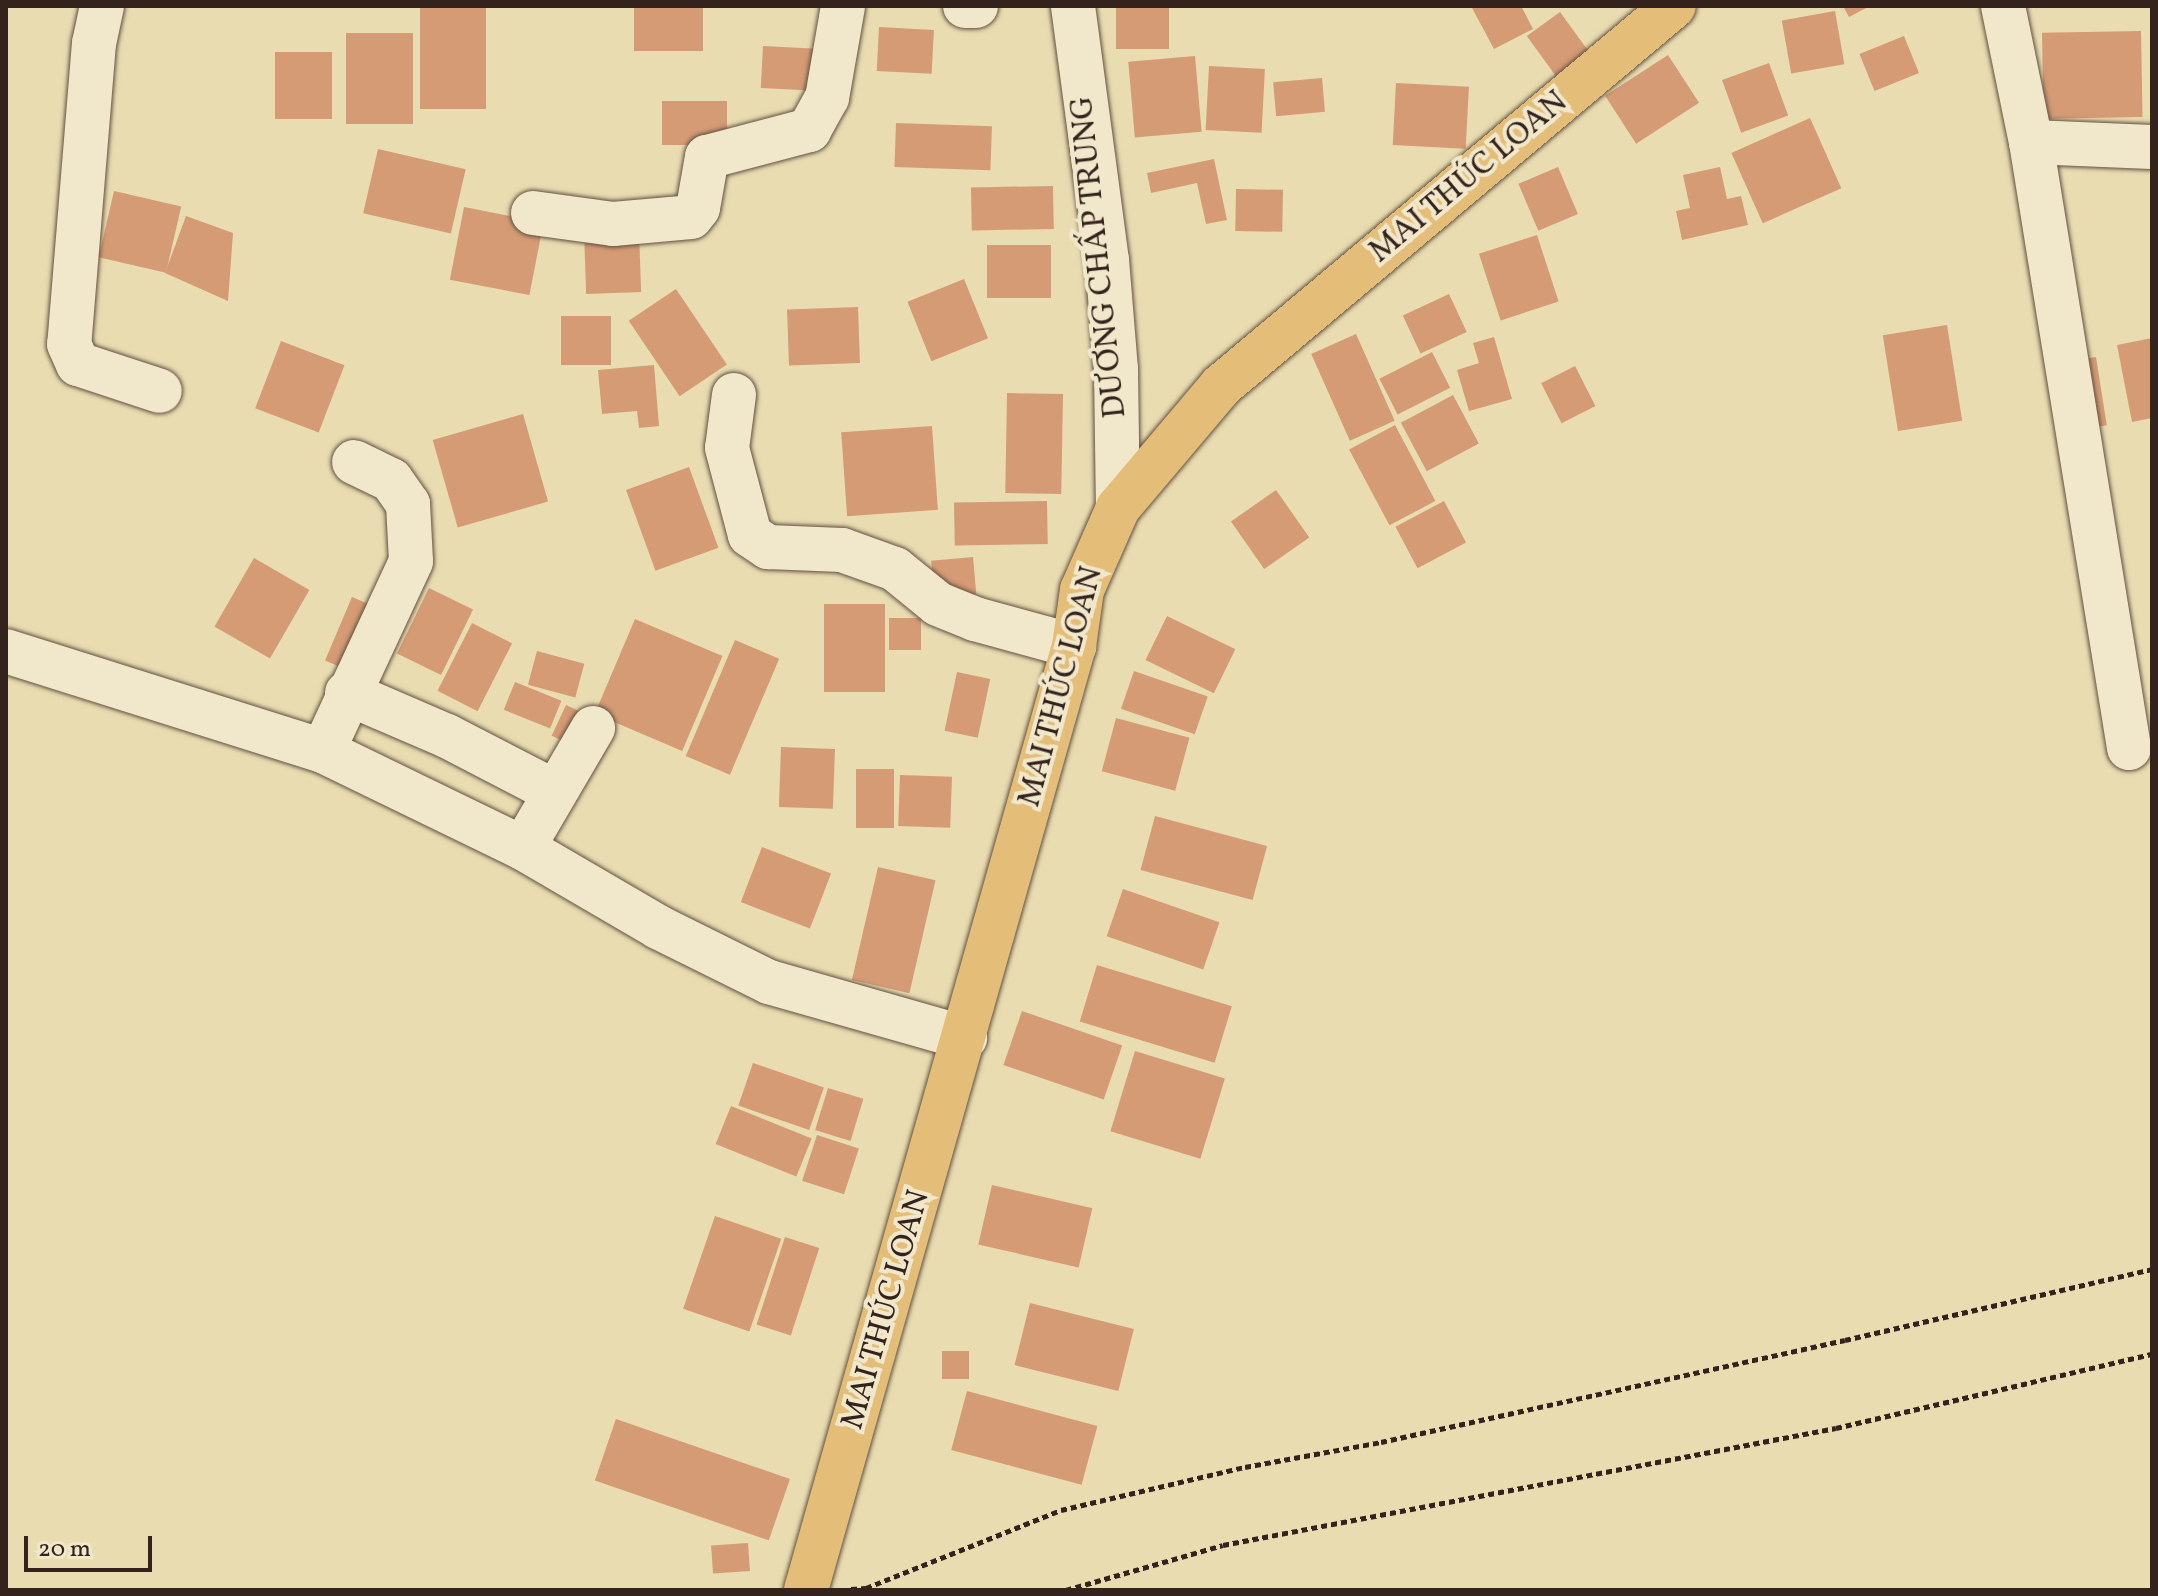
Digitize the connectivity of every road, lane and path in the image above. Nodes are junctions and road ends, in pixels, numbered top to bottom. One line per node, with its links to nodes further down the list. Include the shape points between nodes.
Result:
1 (102, 6): 11 (street, via 94,43 69,344 78,364)
2 (843, 6): 10 (street, via 827,98 809,130 707,157 698,208 691,217 613,224)
3 (965, 6): 4 (street)
4 (976, 6)
5 (1073, 6): 14 (street, DƯƠNG CHẤP TRUNG, via 1112,322)
6 (1674, 6): 14 (main road, MAI THÚC LOAN, via 1221,386)
7 (2003, 6): 8 (street)
8 (2031, 142): 9 (street); 19 (street)
9 (2152, 147)
10 (533, 213)
11 (160, 391)
12 (734, 395): 15 (street, via 727,448 750,535 768,547 842,550 895,569 938,604)
13 (354, 462): 17 (street, via 391,480 408,504 411,561)
14 (1118, 508): 15 (main road, MAI THÚC LOAN, via 1082,590)
15 (1074, 646): 23 (main road, MAI THÚC LOAN)
16 (6, 651): 20 (street)
17 (347, 693): 20 (street); 21 (street, via 447,736)
18 (593, 728): 21 (street)
19 (2129, 748)
20 (323, 751): 22 (street)
21 (555, 792): 22 (street)
22 (523, 848): 23 (street, via 658,927 769,982)
23 (965, 1038): 26 (main road, MAI THÚC LOAN)
24 (2152, 1269): 27 (path, via 1061,1510 866,1588)
25 (2152, 1354): 28 (path, via 1836,1428 1223,1545)
26 (806, 1590)
27 (840, 1590)
28 (1066, 1590)

